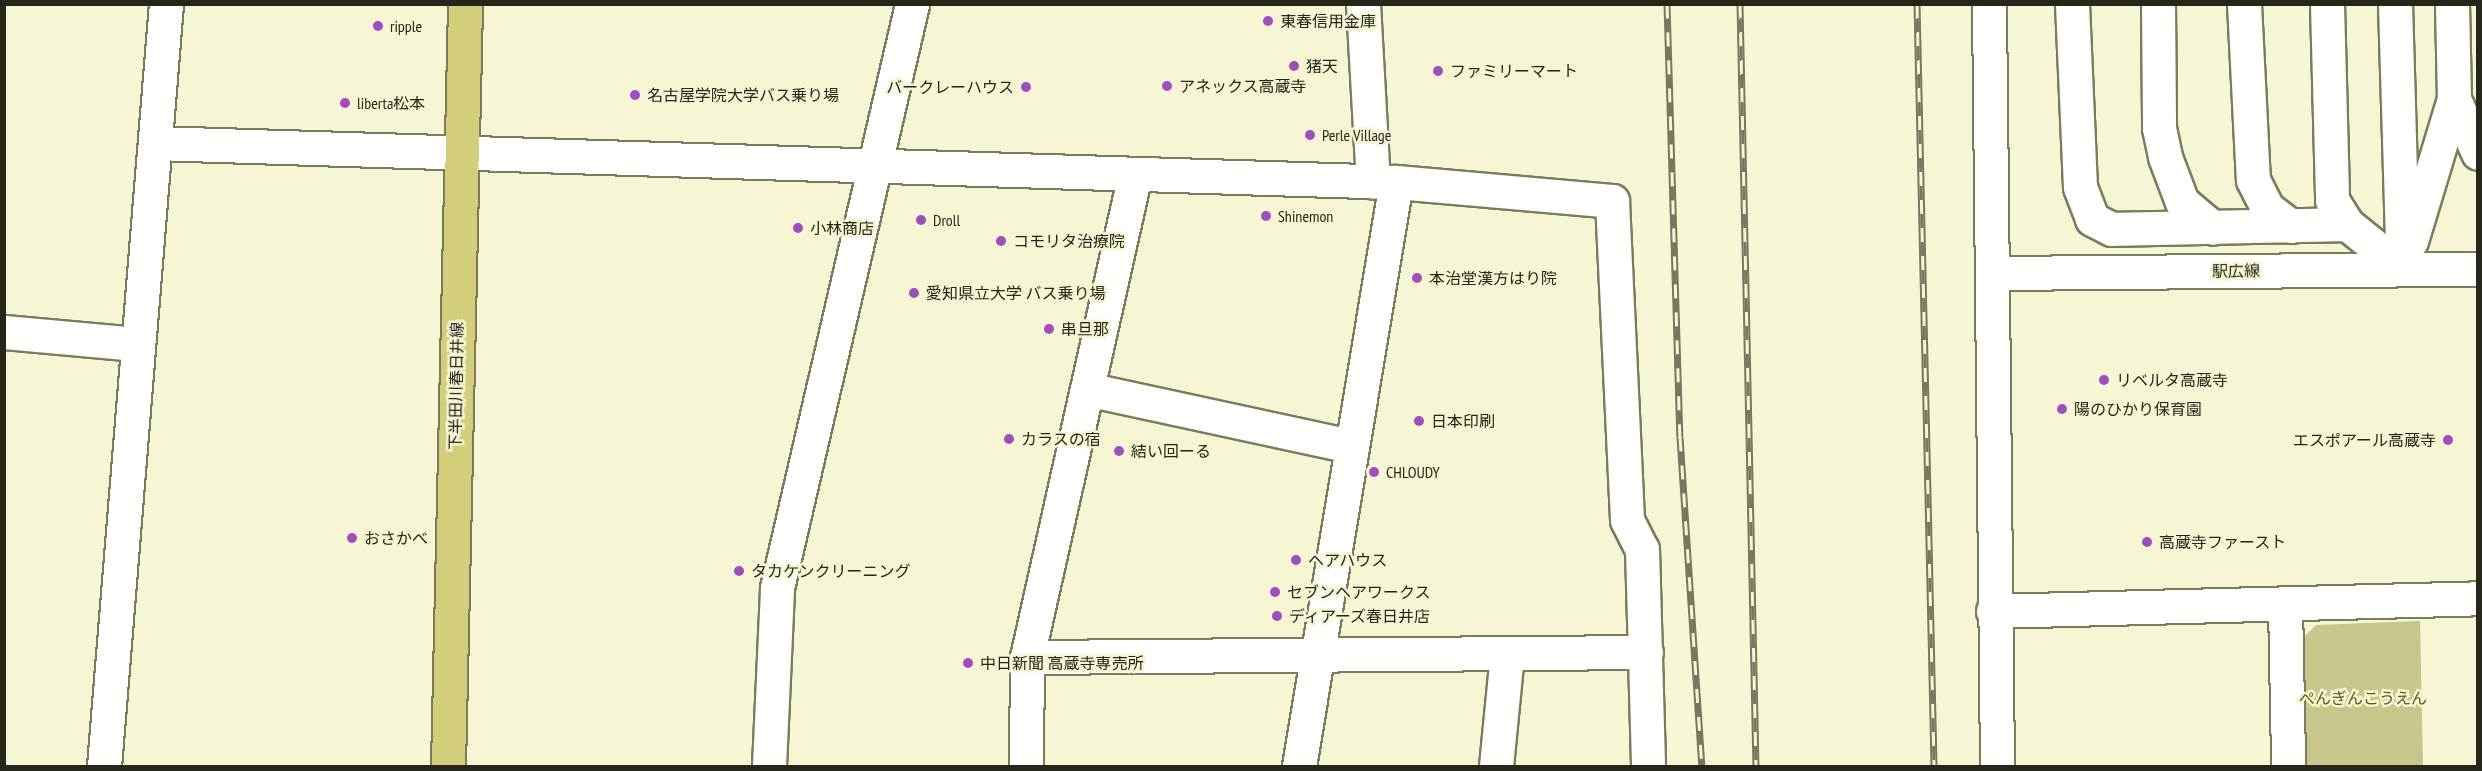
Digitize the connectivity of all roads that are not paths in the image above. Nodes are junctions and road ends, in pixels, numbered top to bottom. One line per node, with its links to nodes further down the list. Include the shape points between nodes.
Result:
1 (166, 4): 13 (street)
2 (465, 4): 14 (main road, 下半田川春日井線)
3 (912, 4): 16 (street)
4 (1363, 4): 18 (street)
5 (1989, 4): 24 (street)
6 (2072, 4): 21 (street, via 2079,187 2092,219 2112,229)
7 (2158, 4): 21 (street, via 2159,128 2165,157 2182,202)
8 (2244, 4): 20 (street, via 2253,180 2267,208)
9 (2327, 4): 19 (street, via 2332,200)
10 (2395, 4): 22 (street)
11 (2452, 4): 12 (street)
12 (2454, 99): 15 (street); 22 (street)
13 (155, 144): 14 (street); 26 (street)
14 (462, 153): 16 (street); 37 (main road, 下半田川春日井線)
15 (2478, 153)
16 (873, 164): 17 (street); 38 (street, via 777,588)
17 (1135, 175): 18 (street); 27 (street)
18 (1384, 182): 28 (street); 32 (street, via 1612,201 1623,473 1627,520 1642,549)
19 (2347, 224): 20 (street); 22 (street)
20 (2291, 226): 21 (street)
21 (2213, 228)
22 (2403, 269): 23 (street, 駅広線); 24 (street, 駅広線)
23 (2478, 269)
24 (1995, 273): 31 (street)
25 (4, 332): 26 (street)
26 (136, 344): 36 (street)
27 (1087, 389): 28 (street); 35 (street)
28 (1351, 446): 33 (street)
29 (2478, 598): 30 (street)
30 (2285, 603): 31 (street); 44 (street)
31 (1993, 611): 43 (street)
32 (1646, 652): 34 (street); 42 (street)
33 (1315, 654): 34 (street); 35 (street); 40 (street)
34 (1507, 654): 41 (street)
35 (1027, 657): 39 (street)
36 (104, 766)
37 (448, 766)
38 (769, 766)
39 (1026, 766)
40 (1299, 766)
41 (1496, 766)
42 (1648, 766)
43 (1997, 766)
44 (2288, 766)

